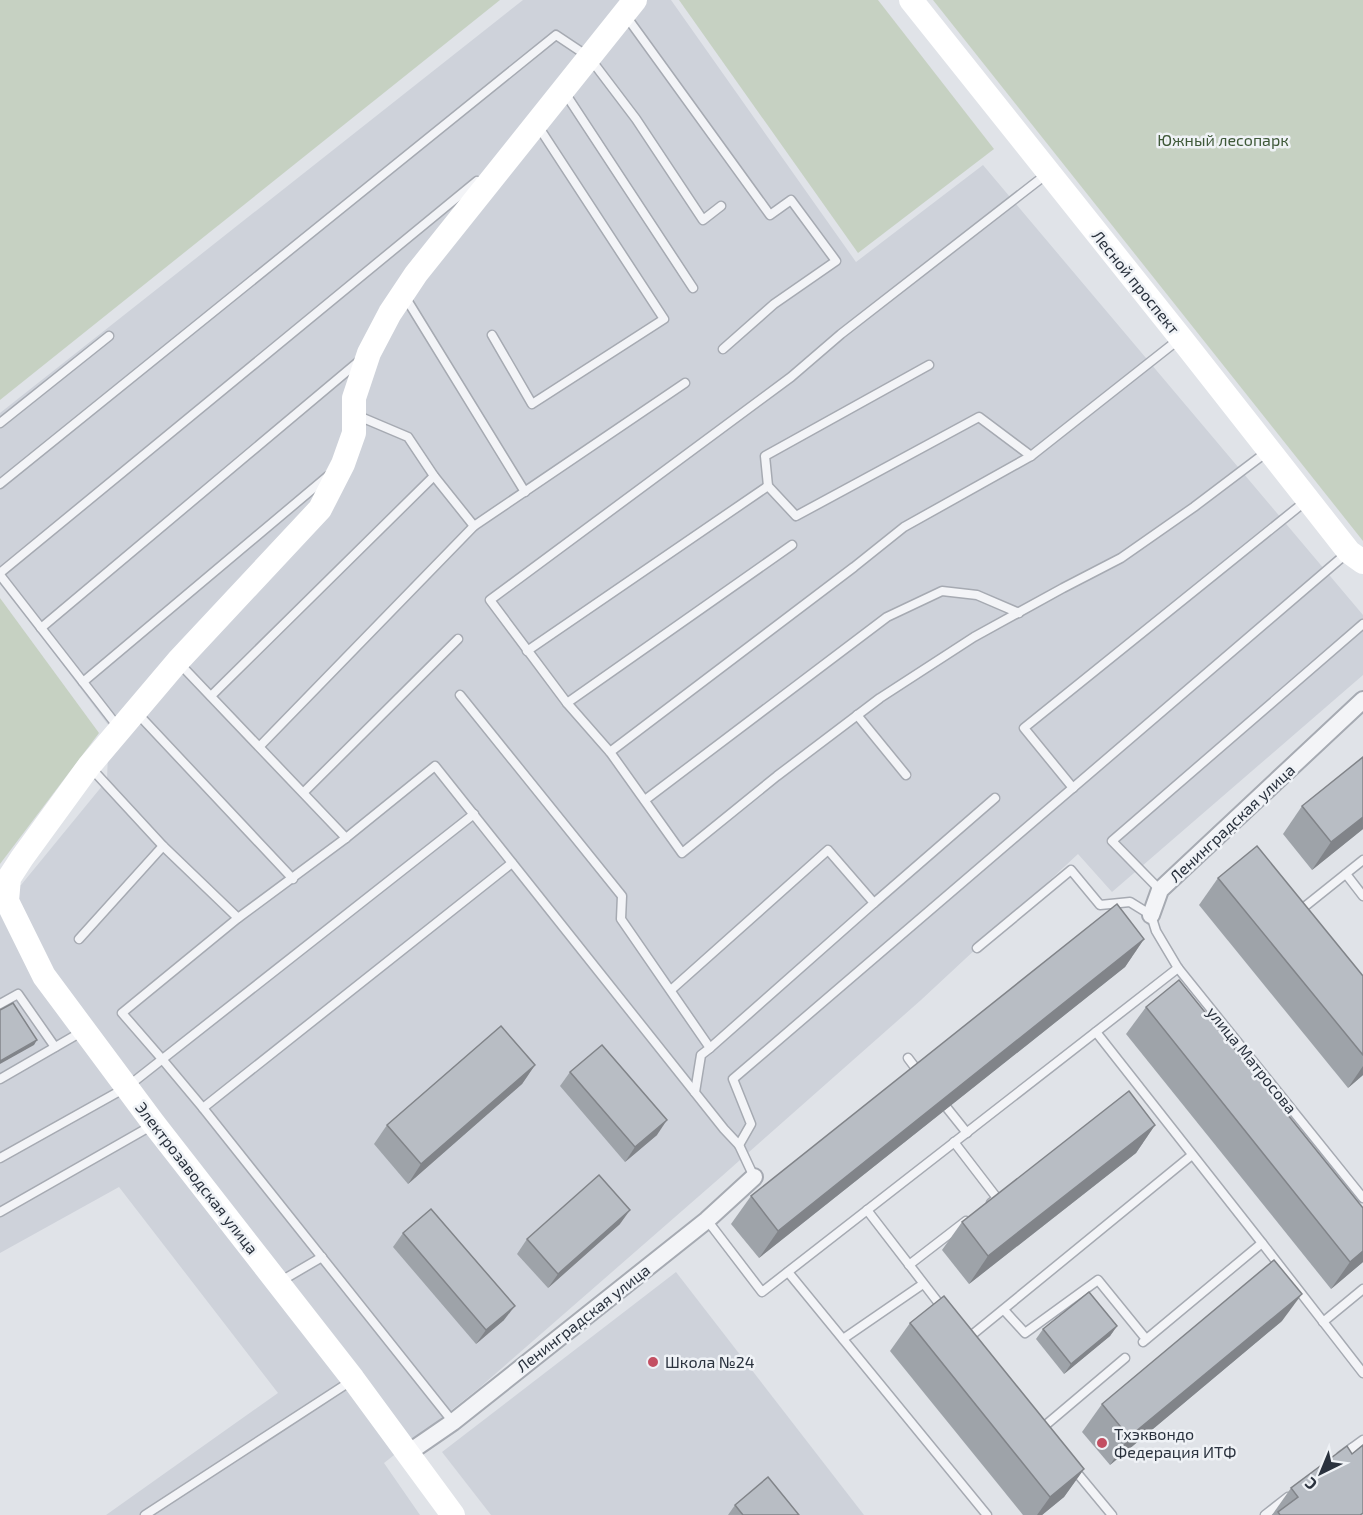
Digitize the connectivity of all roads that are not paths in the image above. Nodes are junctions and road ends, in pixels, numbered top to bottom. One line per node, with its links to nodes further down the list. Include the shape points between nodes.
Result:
1 (911, 0): 7 (street, Лесной проспект)
2 (629, 7): 3 (street, Электрозаводская улица); 14 (lane, via 770,215 790,200 836,261 774,304)
3 (588, 57): 4 (street, Электрозаводская улица); 8 (lane, via 636,119 703,220); 24 (lane, via 556,34)
4 (563, 89): 5 (street, Электрозаводская улица); 9 (lane)
5 (536, 123): 6 (street, Электрозаводская улица); 11 (lane, via 664,319 531,404)
6 (514, 151): 10 (street, Электрозаводская улица); 31 (lane)
7 (1048, 173): 13 (street, Лесной проспект); 36 (lane, via 791,377 489,600)
8 (721, 206)
9 (693, 288)
10 (403, 293): 15 (street, Электрозаводская улица); 26 (lane)
11 (492, 335)
12 (109, 336): 19 (lane)
13 (1180, 337): 20 (street, Лесной проспект); 21 (lane)
14 (723, 349)
15 (369, 353): 18 (street, Электрозаводская улица, via 354,398); 34 (lane)
16 (929, 365): 25 (lane, via 765,456)
17 (685, 383): 26 (lane)
18 (354, 414): 22 (street, Электрозаводская улица, via 354,433); 23 (lane, via 408,437)
19 (0, 423)
20 (1268, 451): 27 (street, Лесной проспект); 32 (lane, via 1121,558)
21 (1031, 456): 25 (lane, via 979,417 796,516); 47 (lane, via 904,527)
22 (343, 464): 37 (street, Электрозаводская улица, via 320,509); 38 (lane)
23 (434, 476): 28 (lane); 40 (lane)
24 (0, 484)
25 (768, 486): 36 (lane)
26 (525, 492): 28 (lane)
27 (1308, 500): 30 (street, Лесной проспект); 50 (lane, via 1024,728)
28 (474, 526): 46 (lane)
29 (792, 545): 42 (lane)
30 (1358, 561): 50 (lane)
31 (0, 574): 34 (lane)
32 (1019, 613): 44 (lane); 53 (lane, via 977,595 942,591 887,617)
33 (1363, 624): 61 (lane, via 1112,841)
34 (41, 628): 38 (lane)
35 (458, 639): 51 (lane)
36 (527, 651): 42 (lane)
37 (177, 661): 40 (lane); 43 (street, Электрозаводская улица)
38 (83, 682): 45 (lane)
39 (460, 695): 71 (lane, via 622,896 621,920)
40 (211, 696): 46 (lane)
41 (1363, 700): 61 (street, Ленинградская улица)
42 (567, 703): 47 (lane)
43 (135, 711): 45 (street, Электрозаводская улица); 60 (lane)
44 (857, 715): 49 (lane); 53 (lane, via 682,853)
45 (120, 730): 48 (street, Электрозаводская улица)
46 (260, 746): 51 (lane)
47 (610, 752): 53 (lane)
48 (89, 766): 56 (lane); 64 (street, Электрозаводская улица, via 9,878)
49 (906, 775)
50 (1073, 788): 88 (lane, via 733,1079 751,1124)
51 (303, 792): 55 (lane)
52 (995, 798): 63 (lane)
53 (645, 800)
54 (474, 814): 55 (lane, via 435,766); 58 (lane); 78 (lane)
55 (346, 838): 60 (lane)
56 (163, 846): 66 (lane); 68 (lane)
57 (1363, 860): 59 (lane)
58 (512, 862): 82 (lane); 83 (lane)
59 (1346, 874): 62 (lane); 67 (lane)
60 (293, 879): 66 (lane)
61 (1160, 891): 65 (street, Ленинградская улица)
62 (1363, 896)
63 (874, 903): 71 (lane, via 828,850); 76 (lane)
64 (8, 912): 73 (street, Электрозаводская улица, via 44,975)
65 (1151, 915): 69 (lane, via 1130,902 1100,904 1071,870); 70 (lane, улица Матросова)
66 (238, 918): 78 (lane, via 122,1013)
67 (1291, 918)
68 (79, 939)
69 (977, 948)
70 (1178, 968): 74 (lane); 92 (lane, улица Матросова)
71 (670, 990): 76 (lane)
72 (0, 1004): 75 (lane, via 18,994)
73 (84, 1029): 75 (lane); 81 (street, Электрозаводская улица)
74 (1096, 1032): 86 (lane); 89 (lane)
75 (55, 1047): 80 (lane)
76 (710, 1048): 82 (lane, via 702,1055)
77 (908, 1058): 79 (lane)
78 (162, 1059): 81 (lane); 83 (lane)
79 (920, 1074)
80 (0, 1079)
81 (127, 1087): 85 (street, Электрозаводская улица); 90 (lane)
82 (695, 1092): 88 (lane)
83 (203, 1108): 99 (lane)
84 (947, 1108): 86 (lane)
85 (154, 1124): 94 (lane); 102 (street, Электрозаводская улица)
86 (967, 1133): 87 (lane)
87 (954, 1142): 93 (lane); 95 (lane, via 997,1198)
88 (739, 1145): 91 (lane)
89 (1192, 1155): 98 (lane); 105 (lane)
90 (0, 1158)
91 (754, 1177): 97 (street, Ленинградская улица)
92 (1363, 1198)
93 (867, 1210): 100 (lane); 101 (lane)
94 (0, 1212)
95 (979, 1212)
96 (970, 1218): 100 (lane)
97 (707, 1220): 101 (lane, via 762,1292); 116 (street, Ленинградская улица)
98 (1262, 1243): 105 (lane, via 1144,1341 1098,1280 1025,1333); 107 (lane)
99 (322, 1257): 102 (lane); 116 (lane)
100 (909, 1265): 103 (lane)
101 (788, 1272): 109 (lane)
102 (278, 1283): 114 (street, Электрозаводская улица)
103 (923, 1284): 106 (lane); 109 (lane)
104 (1363, 1289): 107 (lane)
105 (1004, 1310): 110 (lane)
106 (952, 1320)
107 (1323, 1322): 113 (lane)
108 (960, 1330): 110 (lane)
109 (843, 1339): 128 (lane)
110 (967, 1339): 111 (lane)
111 (974, 1348)
112 (1125, 1358): 117 (lane)
113 (1363, 1373)
114 (353, 1379): 121 (street, Электрозаводская улица); 126 (lane)
115 (1033, 1420): 117 (lane)
116 (453, 1422): 121 (street, Ленинградская улица)
117 (1041, 1429): 118 (lane)
118 (1048, 1438)
119 (1363, 1440): 120 (lane)
120 (1352, 1448): 122 (lane); 124 (lane)
121 (408, 1454): 127 (street, Электрозаводская улица)
122 (1335, 1461)
123 (1069, 1464): 129 (lane)
124 (1363, 1464)
125 (1292, 1494): 130 (lane)
126 (145, 1515)
127 (453, 1515)
128 (987, 1515)
129 (1112, 1515)
130 (1265, 1515)

